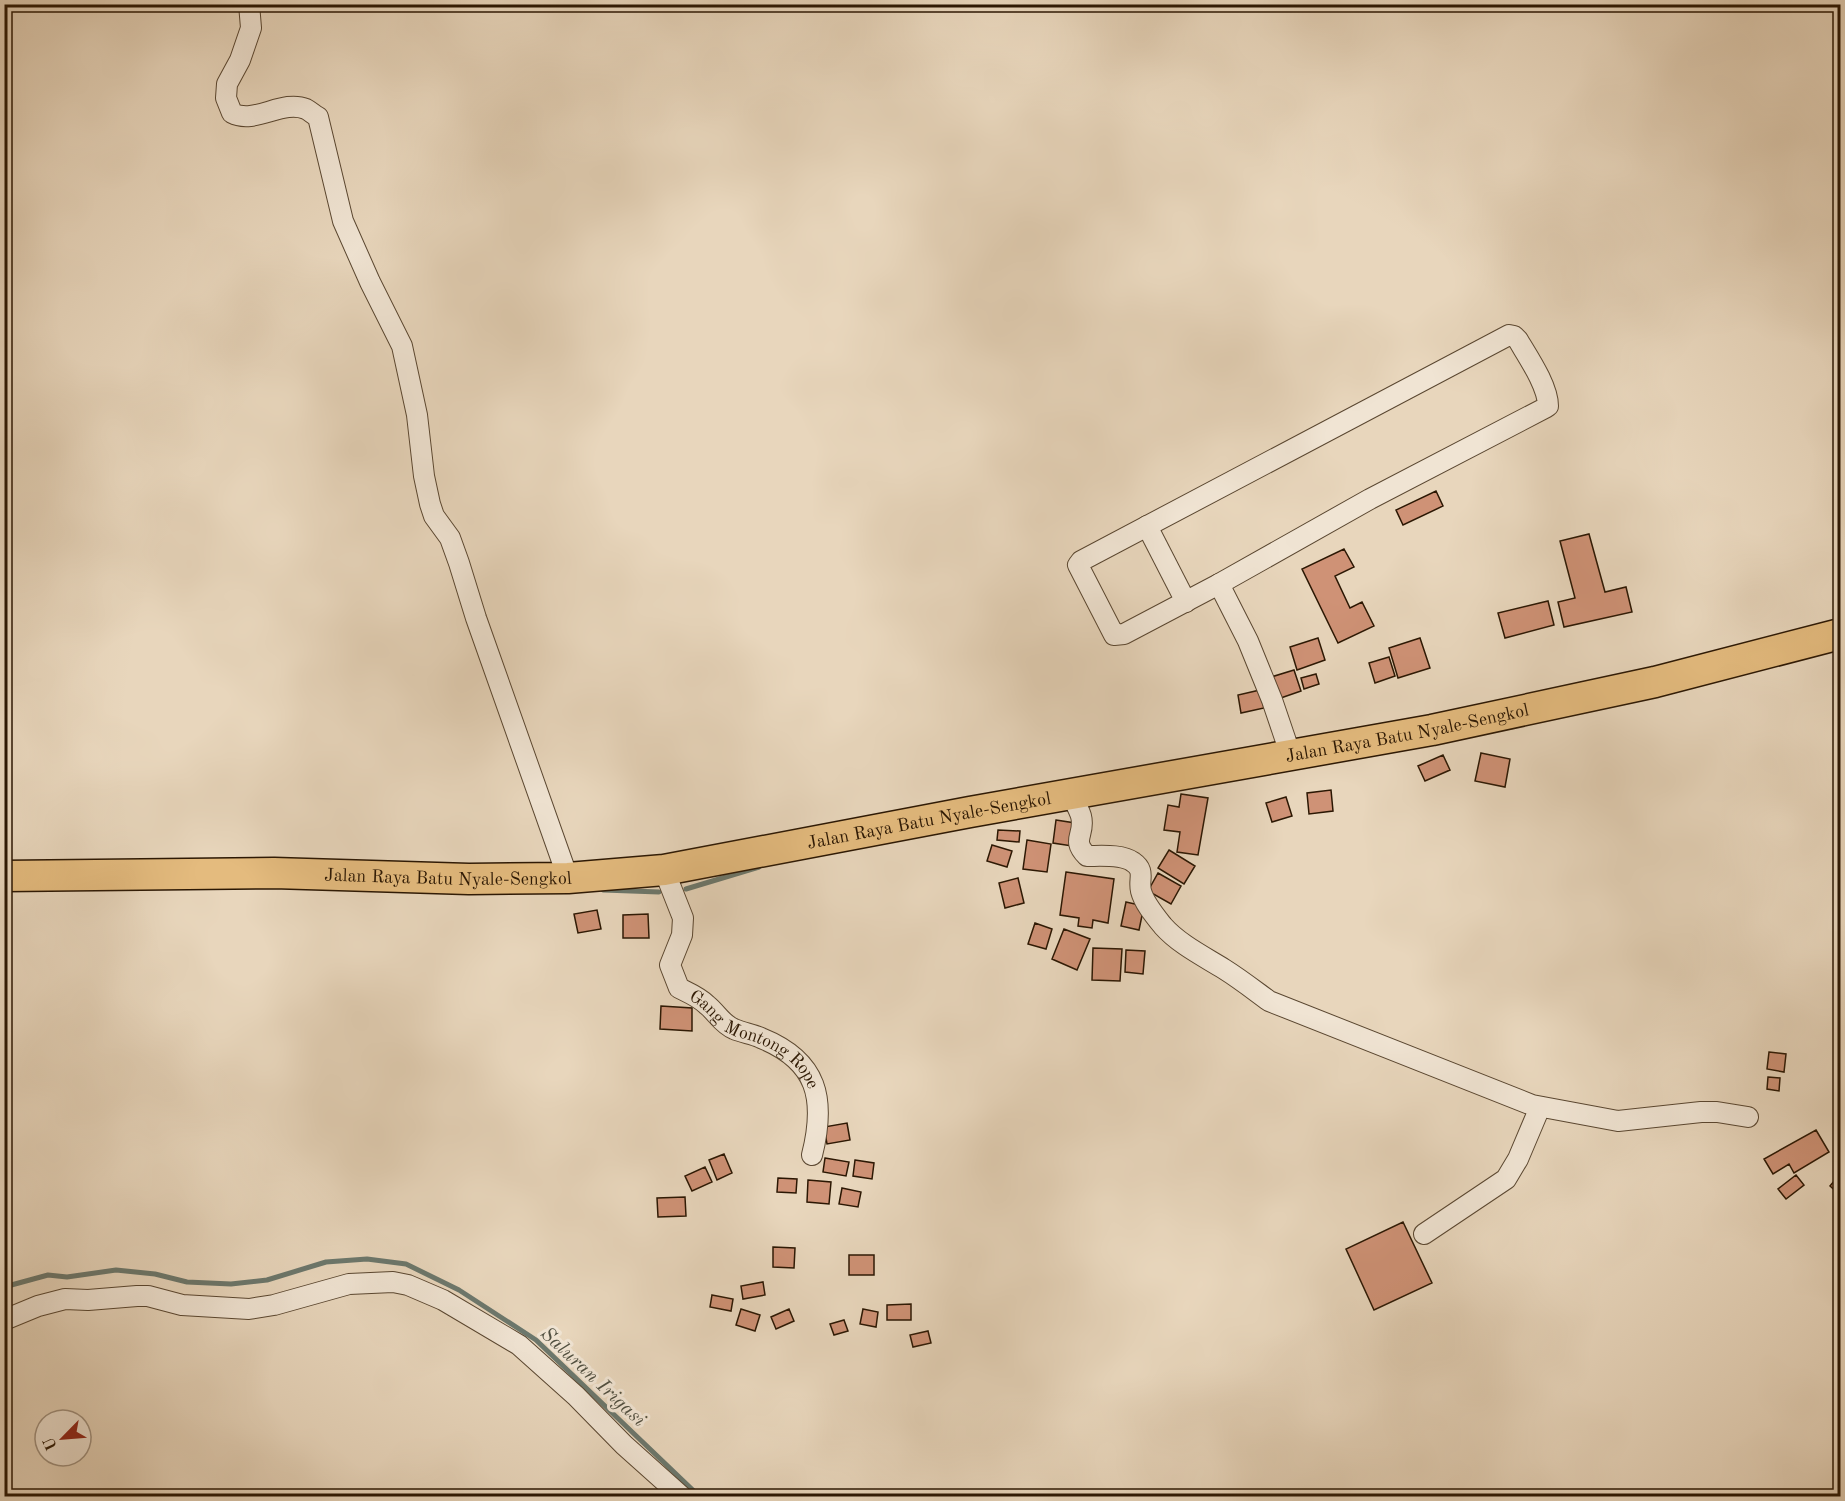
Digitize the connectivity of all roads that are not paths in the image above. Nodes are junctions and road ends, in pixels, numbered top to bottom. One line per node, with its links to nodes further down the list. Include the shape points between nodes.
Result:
1 (249, 4): 10 (street, via 250,28 227,84 226,98 232,113 240,117 292,107 318,117 343,221 402,346 430,504 459,562)
2 (1147, 526): 3 (street, via 1501,338 1509,335 1518,340 1548,397 1548,406); 4 (street); 4 (street, via 1078,565 1108,626 1118,636)
3 (1219, 584): 4 (street); 6 (street, via 1248,641)
4 (1186, 602)
5 (1840, 634): 6 (main road, Jalan Raya Batu Nyale-Sengkol, via 1644,684)
6 (1291, 756): 7 (main road, Jalan Raya Batu Nyale-Sengkol)
7 (1071, 794): 8 (main road, Jalan Raya Batu Nyale-Sengkol); 11 (street, via 1081,818 1079,848 1088,856 1121,857 1133,862 1143,874 1141,890 1165,928 1269,1001)
8 (664, 870): 10 (main road, Jalan Raya Batu Nyale-Sengkol); 13 (street, Gang Montong Rope, via 683,918 682,935 670,965 679,988 710,1006 734,1029 762,1038 799,1059 812,1078 819,1116)
9 (4, 876): 10 (main road, Jalan Raya Batu Nyale-Sengkol, via 274,873)
10 (568, 878)
11 (1540, 1107): 12 (street, via 1618,1121 1701,1112); 14 (street, via 1506,1179)
12 (1748, 1117)
13 (812, 1155)
14 (1424, 1234)
15 (4, 1320): 16 (street, via 65,1299 148,1296 182,1305 249,1309 349,1284 408,1285 443,1300 519,1345)
16 (681, 1497)

